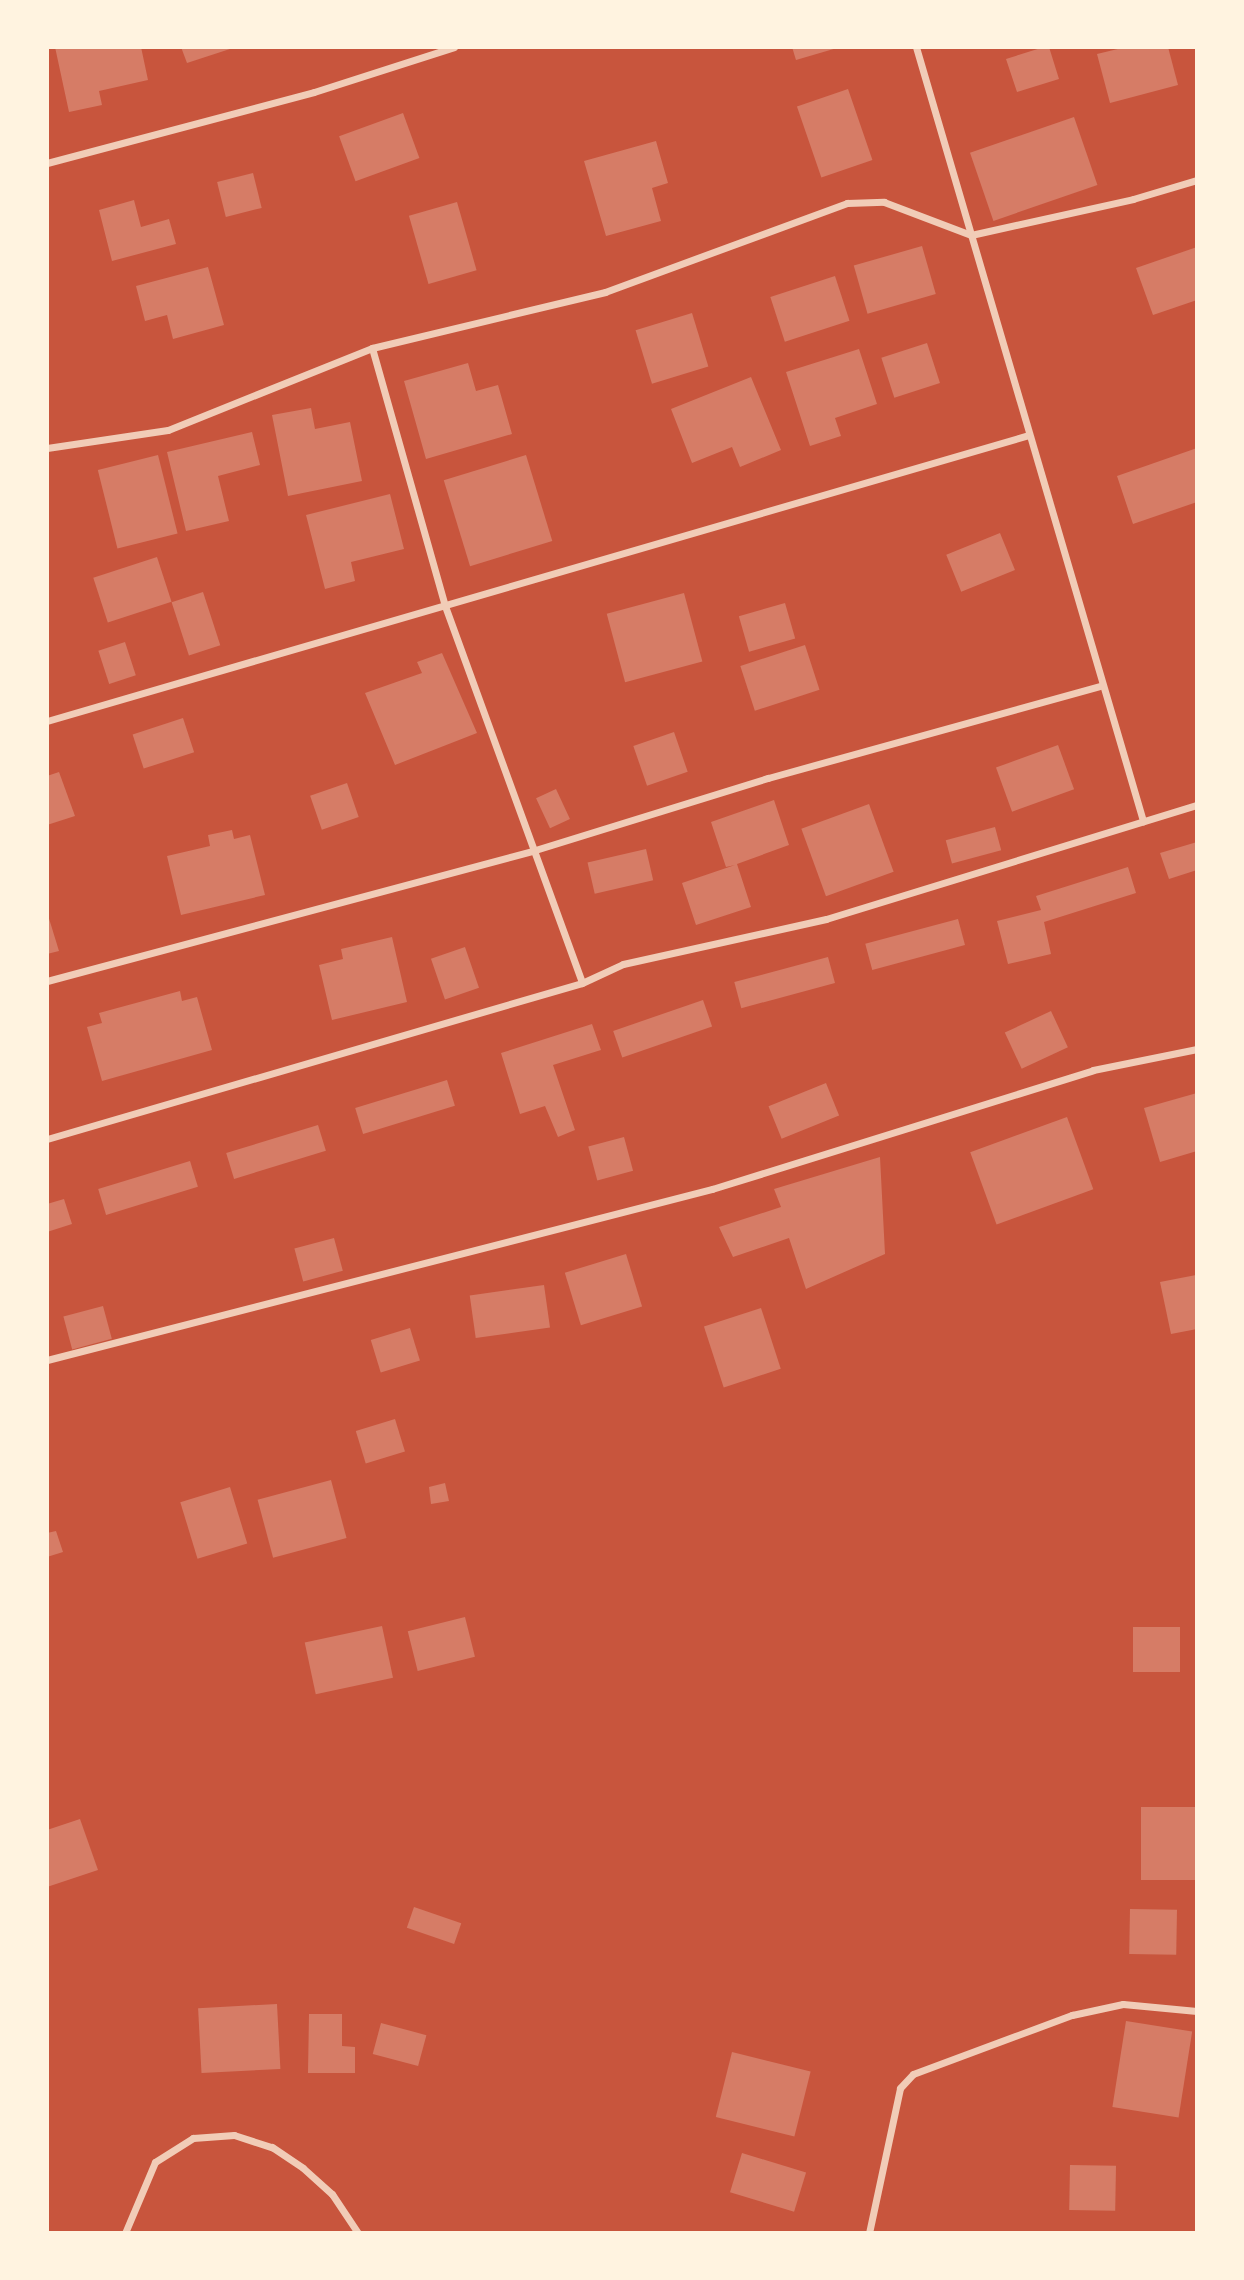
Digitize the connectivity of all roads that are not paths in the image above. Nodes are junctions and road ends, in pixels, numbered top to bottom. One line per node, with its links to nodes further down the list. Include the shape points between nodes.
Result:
1 (454, 47): 3 (street, via 314,92)
2 (916, 47): 5 (street)
3 (47, 163)
4 (1197, 180): 5 (street, via 1133,199)
5 (971, 234): 6 (street, via 884,202 847,204 605,292); 7 (street)
6 (372, 348): 8 (street, via 179,427); 9 (street)
7 (1029, 435): 9 (street, via 733,517); 10 (street)
8 (47, 448)
9 (445, 607): 11 (street); 14 (street)
10 (1100, 686): 13 (street); 14 (street, via 768,778)
11 (47, 721)
12 (1197, 805): 13 (street)
13 (1143, 821): 16 (street, via 826,919 623,964)
14 (532, 851): 15 (street); 16 (street)
15 (47, 981)
16 (582, 983): 18 (street)
17 (1197, 1049): 19 (street, via 1093,1070 712,1189)
18 (47, 1139)
19 (49, 1357)
20 (1197, 2011): 23 (street, via 1123,2004 1072,2015 913,2074 900,2088)
21 (125, 2233): 22 (street, via 155,2162 193,2137 234,2135 272,2147 303,2168 332,2194)
22 (358, 2233)
23 (869, 2233)

